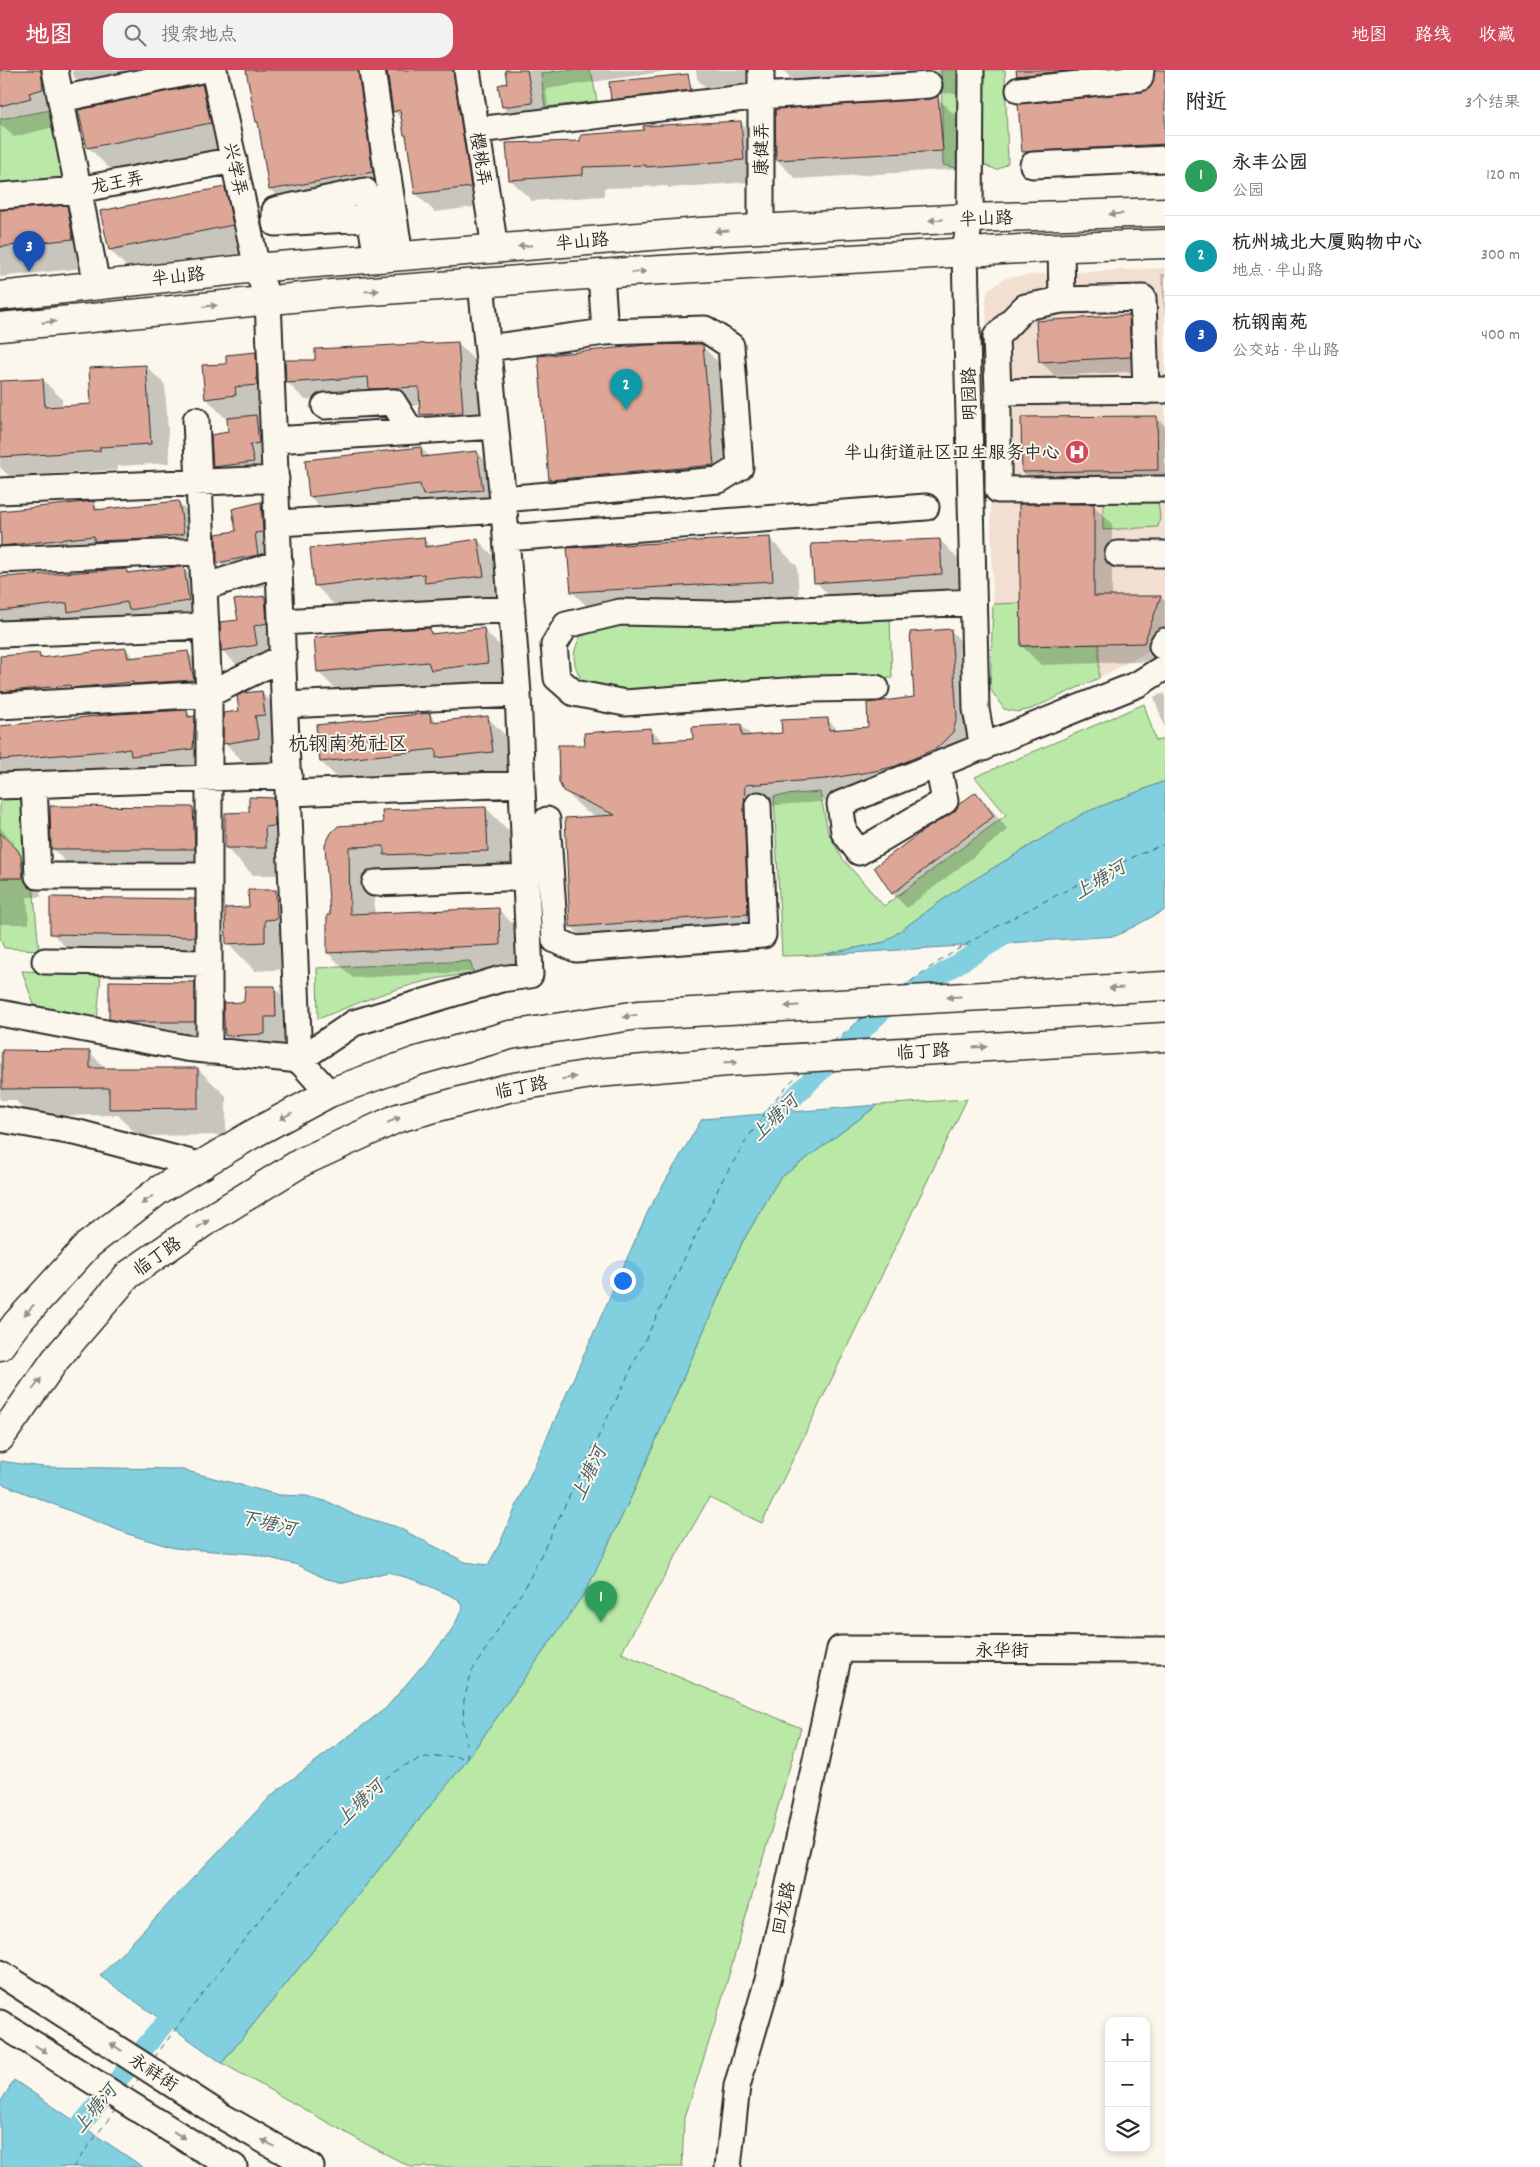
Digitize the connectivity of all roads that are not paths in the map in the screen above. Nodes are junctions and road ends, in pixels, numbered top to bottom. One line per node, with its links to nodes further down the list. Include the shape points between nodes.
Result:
1 (55, 70): 12 (street)
2 (201, 70): 12 (street)
3 (214, 70): 14 (street, 兴学弄)
4 (372, 70): 27 (street)
5 (467, 70): 13 (street, 樱桃弄)
6 (760, 70): 11 (street, 康健弄)
7 (971, 70): 21 (street, 明园路)
8 (1141, 70): 10 (street, via 1140,78)
9 (930, 85): 11 (street)
10 (1019, 90)
11 (761, 96): 13 (street); 22 (street, 康健弄)
12 (60, 99): 17 (street)
13 (477, 130): 25 (street, 樱桃弄)
14 (234, 160): 17 (street, 龙王弄); 28 (street, 兴学弄)
15 (1165, 160): 16 (street)
16 (1033, 164)
17 (78, 190): 18 (street, 龙王弄); 31 (street)
18 (0, 196)
19 (1165, 212): 21 (main road, 半山路, one-way to 21)
20 (370, 218): 27 (street)
21 (970, 218): 22 (main road, 半山路, one-way to 22); 26 (street, 明园路)
22 (761, 229): 25 (main road, 半山路, one-way to 25)
23 (1165, 244): 24 (main road, 半山路)
24 (1061, 247): 26 (main road, 半山路); 34 (street)
25 (495, 248): 27 (main road, 半山路)
26 (966, 252): 29 (main road, 半山路, one-way to 26); 50 (street, 明园路)
27 (389, 256): 28 (main road, 半山路)
28 (258, 268): 31 (main road, 半山路); 33 (street, 兴学弄)
29 (601, 274): 30 (main road, 半山路); 36 (street)
30 (481, 283): 33 (main road, 半山路, one-way to 30); 37 (street)
31 (97, 285): 32 (main road, 半山路)
32 (0, 296)
33 (268, 300): 35 (main road, 半山路, one-way to 33); 44 (street, 兴学弄)
34 (1062, 300): 38 (street, via 1143,298); 39 (street, via 1025,307 996,337)
35 (0, 327)
36 (605, 332): 37 (street); 51 (street, via 705,329 731,346 740,467 718,480)
37 (488, 348): 42 (street)
38 (1155, 390): 39 (street)
39 (998, 392): 48 (street)
40 (325, 406): 43 (street, via 393,402)
41 (196, 420): 46 (street)
42 (495, 426): 43 (street); 51 (street)
43 (411, 431): 44 (street)
44 (274, 440): 45 (street, 兴学弄)
45 (276, 479): 46 (street); 53 (street, 兴学弄)
46 (200, 482): 49 (street); 55 (street)
47 (1165, 488): 48 (street)
48 (998, 490): 50 (street)
49 (0, 491)
50 (971, 494): 61 (street, 明园路)
51 (503, 504): 53 (street); 54 (street)
52 (926, 507): 54 (street)
53 (278, 523): 59 (street, 兴学弄)
54 (506, 538): 62 (street)
55 (203, 551): 58 (street); 60 (street)
56 (1118, 554): 57 (street)
57 (1165, 554)
58 (0, 560)
59 (280, 563): 60 (street); 63 (street, 兴学弄)
60 (204, 587): 64 (street)
61 (973, 602): 68 (street, via 716,614 620,612 566,625 554,645 557,678 574,693 625,703 812,689); 73 (street, 明园路, via 976,709)
62 (512, 609): 63 (street); 70 (street)
63 (282, 622): 67 (street, 兴学弄)
64 (206, 626): 65 (street); 69 (street)
65 (0, 634)
66 (1164, 652): 73 (street, via 1138,684)
67 (284, 657): 69 (street); 72 (street, 兴学弄)
68 (876, 688)
69 (209, 694): 71 (street); 75 (street)
70 (518, 694): 72 (street); 77 (street)
71 (0, 706)
72 (286, 706): 76 (street, 兴学弄)
73 (983, 748): 74 (street)
74 (938, 765): 74 (street, via 840,804 844,832 859,852 946,801)
75 (209, 778): 76 (street); 78 (street); 82 (street)
76 (289, 784): 77 (street); 93 (street, 兴学弄)
77 (522, 784): 83 (street)
78 (34, 785): 79 (street); 82 (street, via 38,876)
79 (0, 786)
80 (758, 805): 85 (street, via 763,936 576,949)
81 (547, 820): 85 (street)
82 (209, 876): 88 (street)
83 (526, 877): 84 (street); 86 (street)
84 (375, 883)
85 (555, 940): 86 (street)
86 (529, 943): 93 (street, via 530,975 501,979 354,1023)
87 (45, 961): 88 (street)
88 (209, 963): 92 (street)
89 (1165, 986): 94 (main road, one-way to 94, via 638,1015 510,1035 417,1061)
90 (0, 1013): 92 (street)
91 (1165, 1037): 98 (main road, 临丁路, one-way to 91, via 56,1359 128,1275 203,1223 302,1162 398,1118 508,1088 597,1073 728,1062)
92 (209, 1051): 93 (street)
93 (299, 1060): 94 (street)
94 (329, 1092): 96 (main road, one-way to 96)
95 (0, 1119): 96 (street, via 79,1133)
96 (203, 1166): 97 (main road, one-way to 97, via 160,1190 88,1245)
97 (0, 1346)
98 (4, 1431)
99 (840, 1649): 100 (street, 永华街); 105 (street, 回龙路, via 768,1980 737,2086)
100 (1165, 1650)
101 (0, 1973): 104 (street, 永祥街, one-way to 101, via 220,2115)
102 (0, 2023): 103 (street, one-way to 103)
103 (234, 2167)
104 (311, 2167)
105 (728, 2167)

